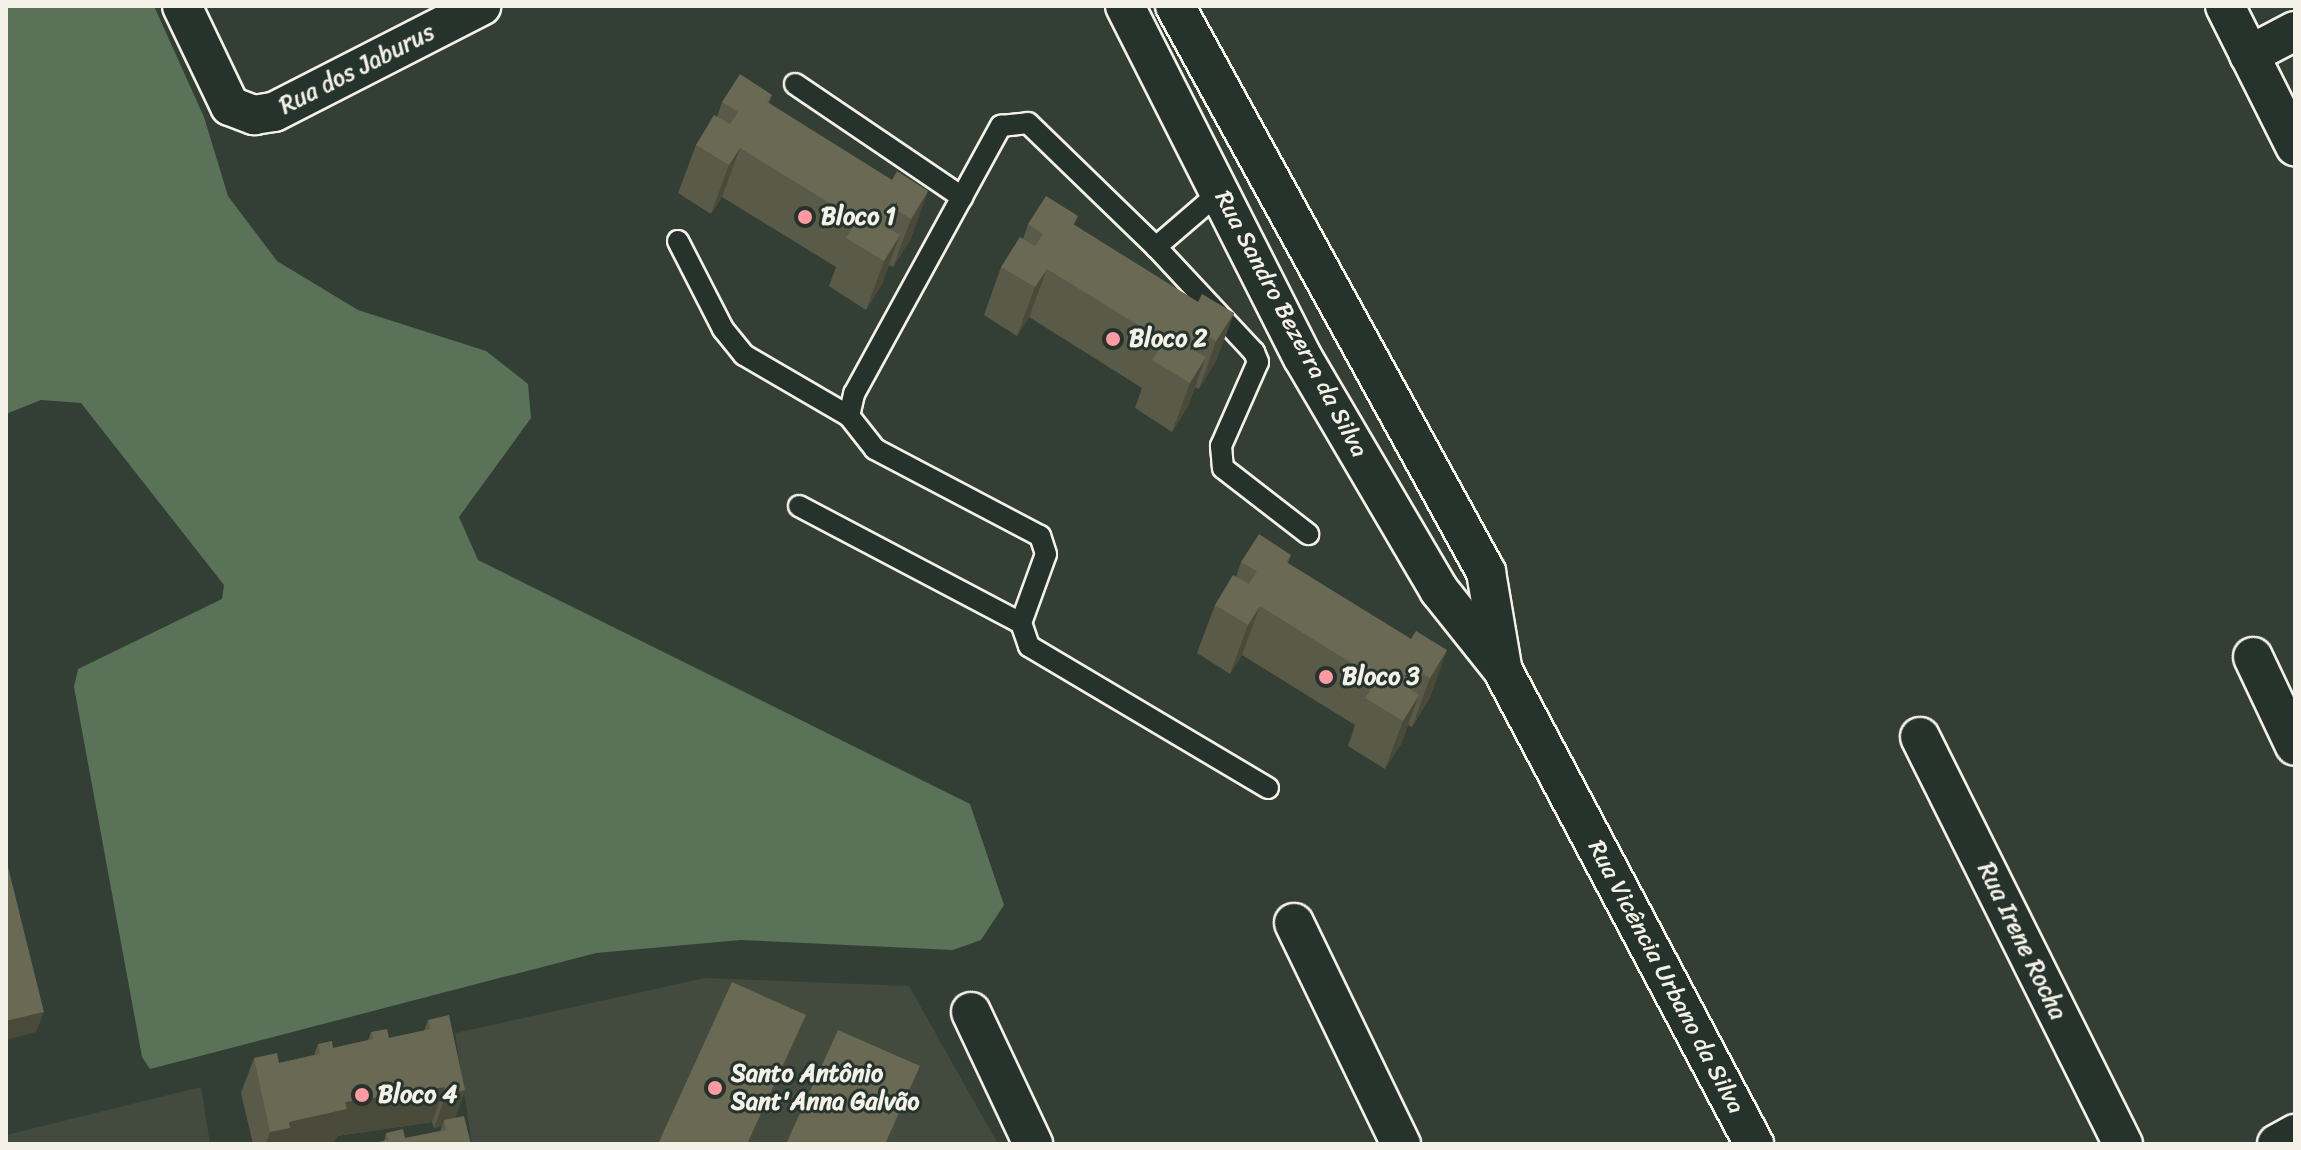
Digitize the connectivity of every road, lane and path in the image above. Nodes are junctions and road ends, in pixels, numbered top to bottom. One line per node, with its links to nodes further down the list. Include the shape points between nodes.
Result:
1 (182, 6): 2 (street, Rua dos Jaburus, via 230,106 254,115 274,112)
2 (481, 6)
3 (1125, 6): 10 (street, Rua Sandro Bezerra da Silva)
4 (1175, 6): 8 (street, Rua Sandro Bezerra da Silva)
5 (2225, 6): 7 (street)
6 (2295, 31): 7 (street)
7 (2249, 55): 11 (street)
8 (1218, 82): 10 (street, via 1199,77 1184,81); 17 (street, Rua Sandro Bezerra da Silva)
9 (795, 84): 13 (lane)
10 (1174, 102): 12 (street, Rua Sandro Bezerra da Silva)
11 (2295, 146)
12 (1220, 192): 15 (lane); 18 (street, Rua Sandro Bezerra da Silva, via 1303,358)
13 (962, 197): 15 (lane, via 1001,126 1028,123); 16 (lane, via 854,394)
14 (678, 241): 16 (lane, via 723,329 744,355)
15 (1156, 247): 20 (lane, via 1258,362 1221,446 1223,468)
16 (849, 416): 21 (lane, via 875,449 1040,536 1046,554)
17 (1416, 443): 18 (street, via 1401,467 1388,473); 23 (street, Rua Sandro Bezerra da Silva, via 1486,572)
18 (1369, 469): 23 (street, Rua Sandro Bezerra da Silva, via 1439,590)
19 (799, 506): 21 (lane)
20 (1308, 534)
21 (1021, 623): 26 (lane, via 1029,646)
22 (2253, 657): 25 (street)
23 (1502, 669): 27 (street, Rua Sandro Bezerra da Silva)
24 (1920, 737): 34 (street, Rua Irene Rocha)
25 (2295, 746)
26 (1268, 788)
27 (1579, 810): 33 (street, Rua Vicência Urbano da Silva)
28 (1294, 923): 32 (street)
29 (971, 1012): 31 (street)
30 (2295, 1134): 35 (street)
31 (1033, 1144)
32 (1401, 1144)
33 (1754, 1144)
34 (2123, 1144)
35 (2277, 1144)

